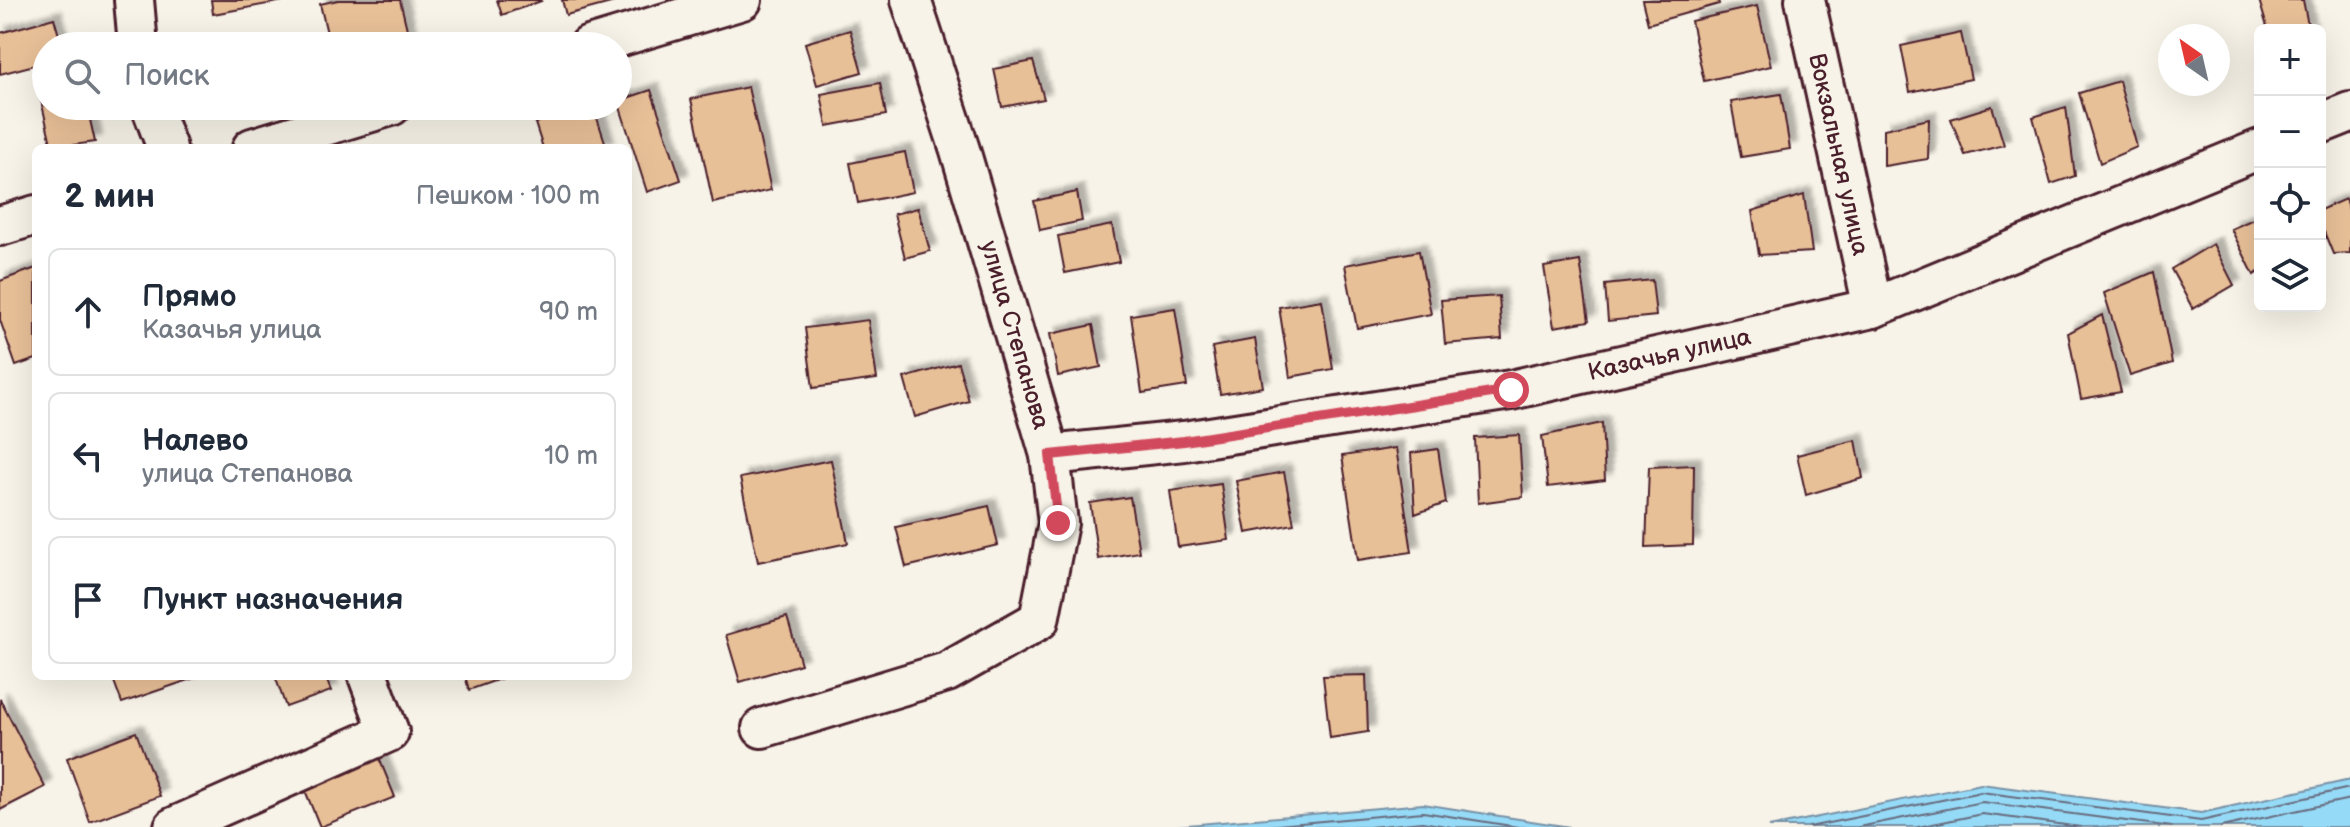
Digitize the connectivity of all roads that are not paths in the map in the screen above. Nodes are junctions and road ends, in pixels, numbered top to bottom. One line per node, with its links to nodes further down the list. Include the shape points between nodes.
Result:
1 (134, 0): 5 (street)
2 (742, 0): 6 (street)
3 (911, 0): 17 (street, улица Степанова)
4 (1805, 0): 16 (street, Вокзальная улица)
5 (137, 32)
6 (632, 33)
7 (2350, 112): 10 (street)
8 (156, 120): 11 (street)
9 (345, 120): 12 (street)
10 (2326, 122)
11 (165, 144)
12 (265, 144)
13 (2254, 151): 16 (street, Казачья улица)
14 (32, 216): 15 (street)
15 (0, 226)
16 (1873, 308): 17 (street, Казачья улица, via 1511,390 1184,441)
17 (1050, 455): 19 (street, улица Степанова, via 1058,523 1039,620 947,672)
18 (370, 680): 20 (street, via 389,732)
19 (762, 728)
20 (174, 827)

